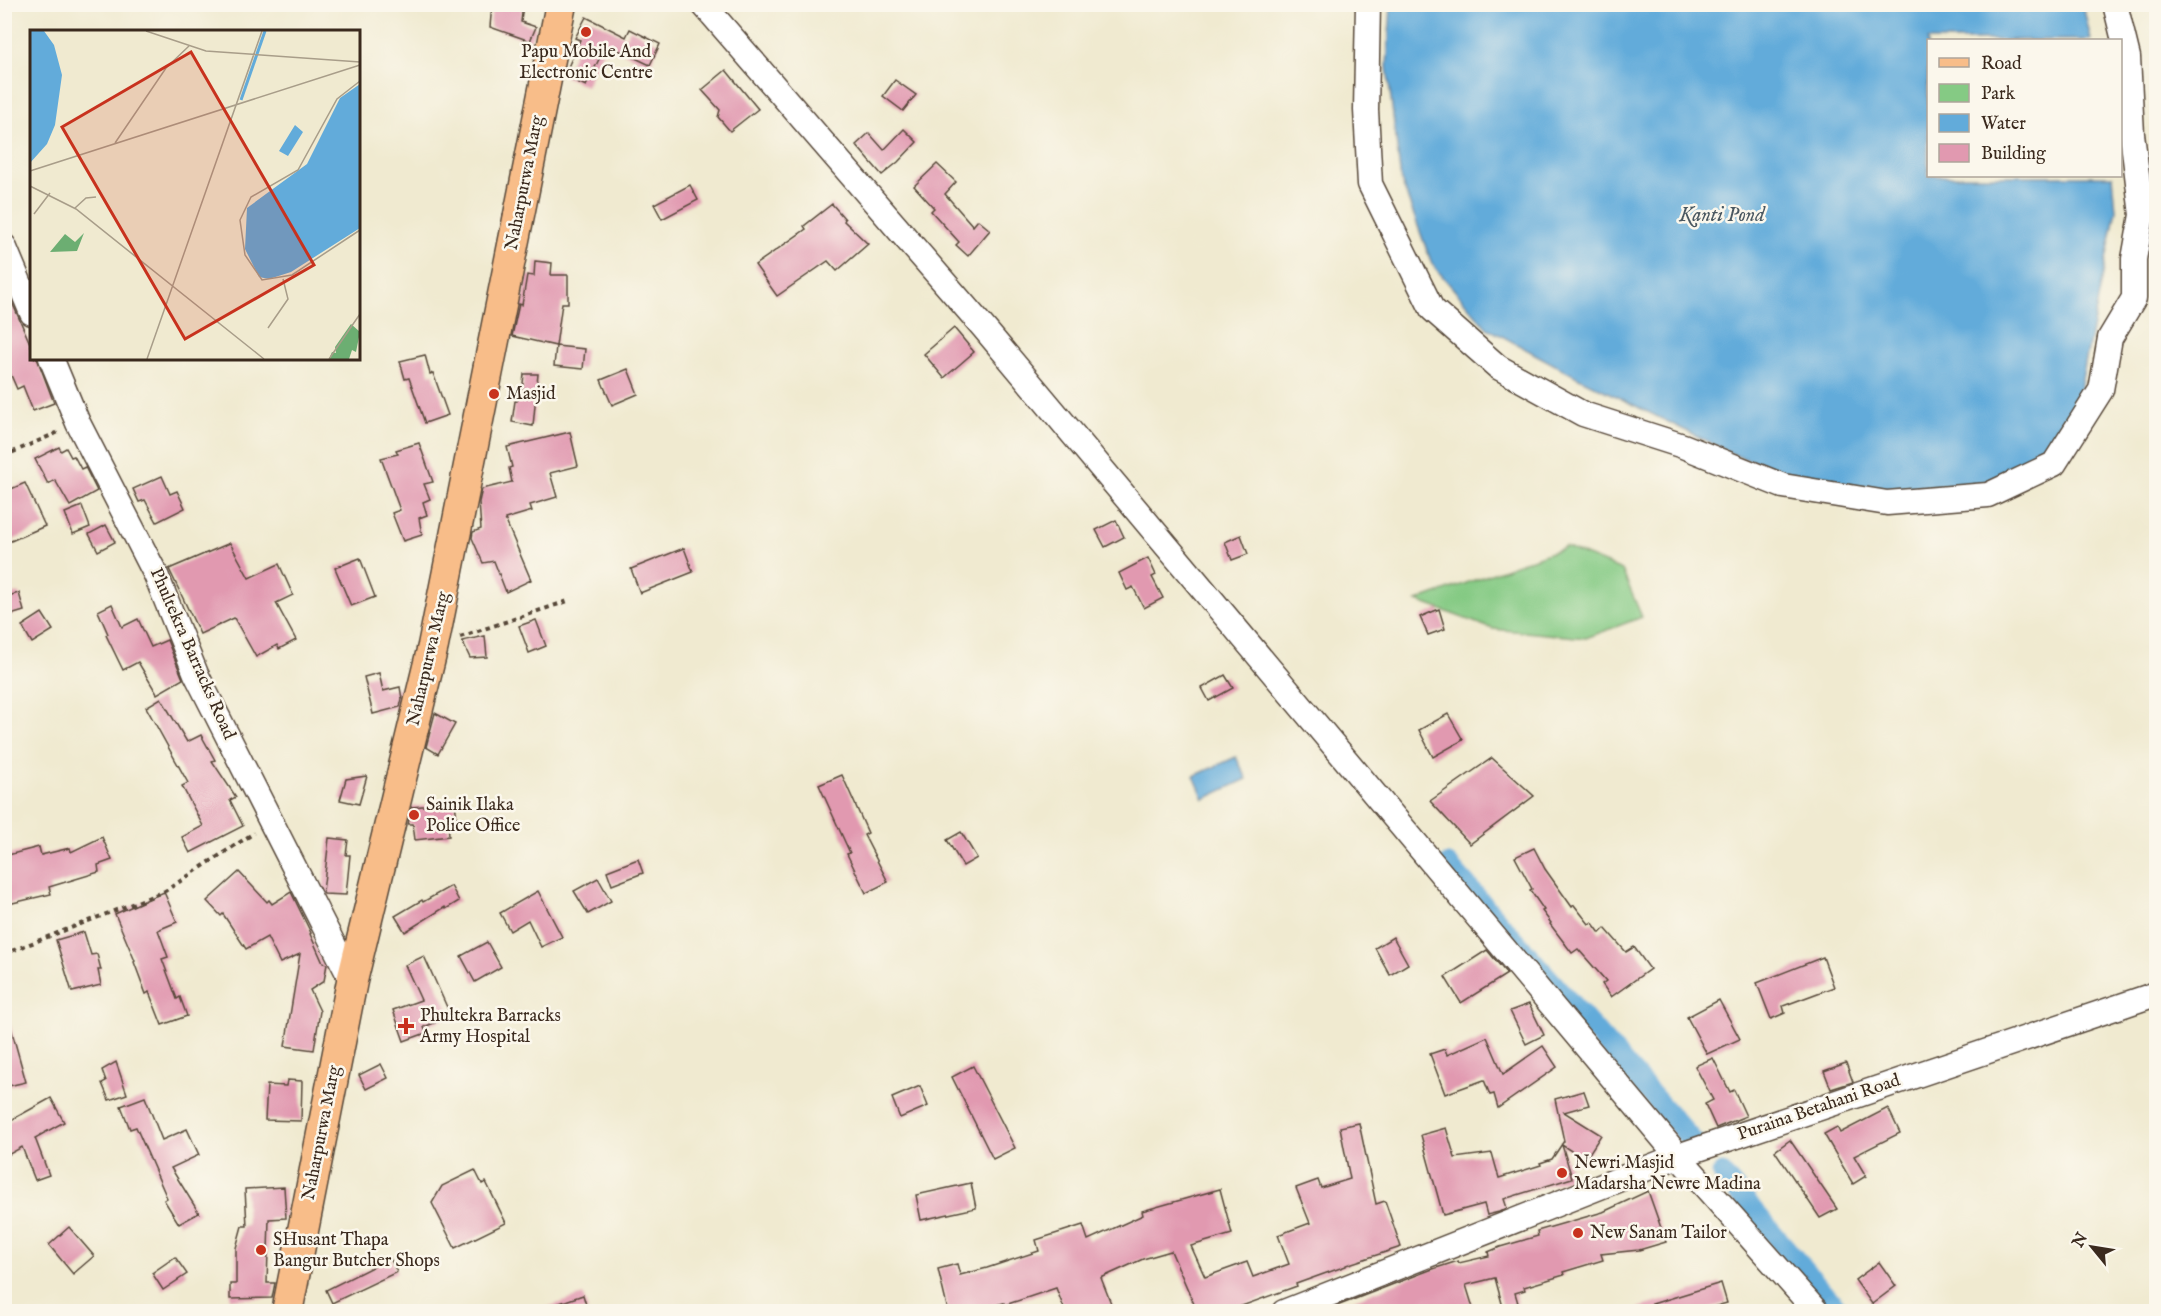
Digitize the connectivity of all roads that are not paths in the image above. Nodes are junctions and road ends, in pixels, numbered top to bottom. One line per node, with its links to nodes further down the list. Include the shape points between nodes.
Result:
1 (561, 4): 9 (main road, Naharpurwa Marg, via 433,646)
2 (703, 4): 11 (street, via 991,336)
3 (1368, 4): 6 (street, via 1366,110 1370,184 1432,309 1498,367 1583,414 1683,446 1782,486 1887,503 1988,495 2054,464 2101,390 2110,338)
4 (2115, 4): 6 (street, via 2128,57 2142,215 2134,259)
5 (4, 246): 7 (street)
6 (2145, 300)
7 (30, 308)
8 (52, 360): 9 (street, Phultekra Barracks Road, via 78,423 156,575 196,674)
9 (352, 981): 12 (main road, Naharpurwa Marg)
10 (2157, 994): 11 (street, Puraina Betahani Road)
11 (1678, 1156): 13 (street, Puraina Betahani Road); 14 (street)
12 (287, 1311)
13 (1284, 1311)
14 (1817, 1311)

